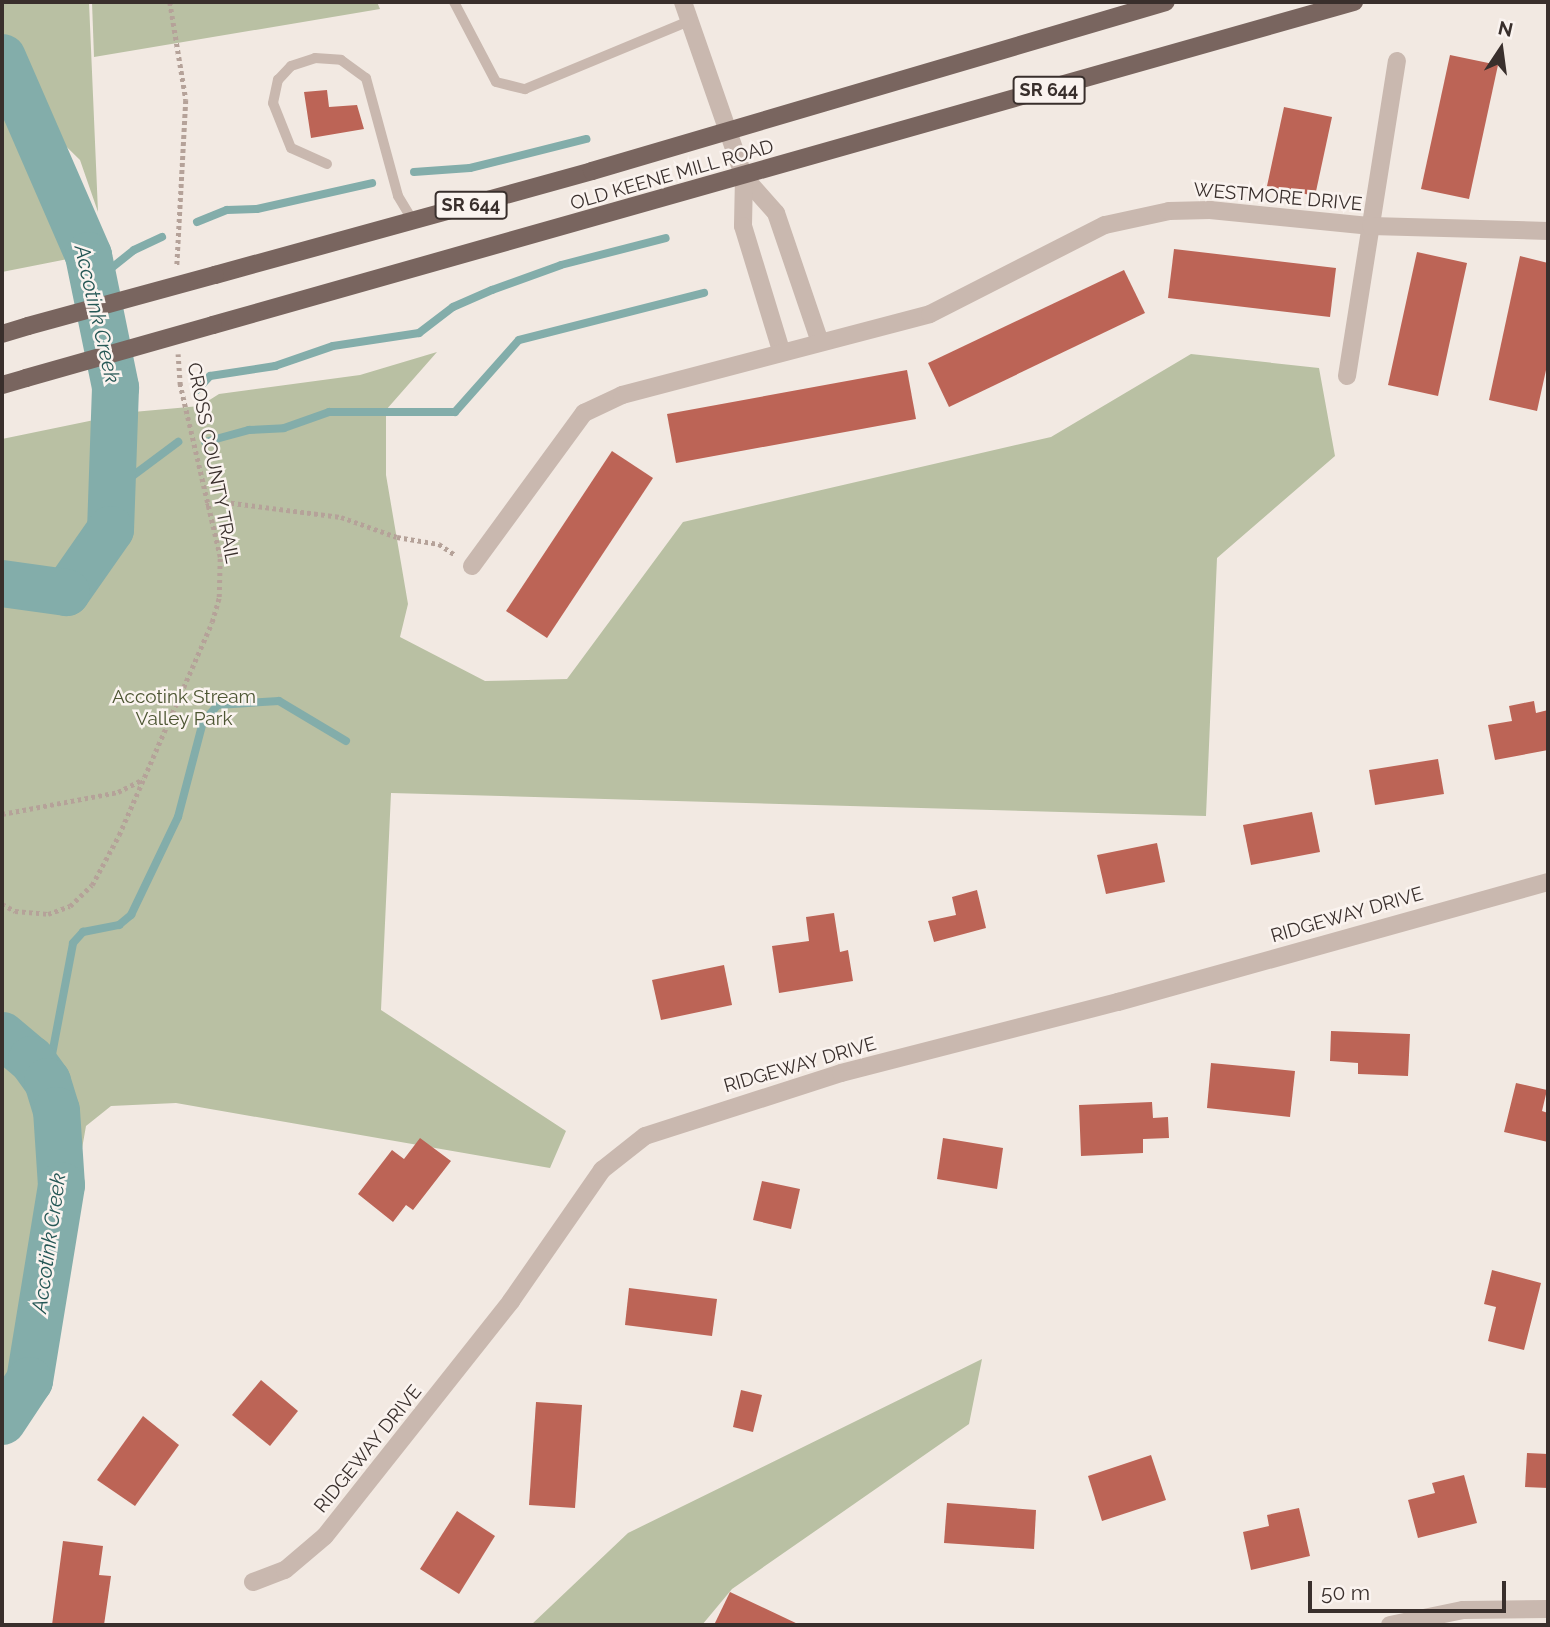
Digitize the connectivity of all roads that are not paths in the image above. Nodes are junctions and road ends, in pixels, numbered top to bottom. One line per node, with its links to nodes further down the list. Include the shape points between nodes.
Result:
1 (454, 2): 5 (lane, via 496,82 525,89)
2 (683, 2): 5 (street)
3 (1166, 2): 7 (main road, OLD KEENE MILL ROAD / SR 644)
4 (1354, 2): 9 (main road, OLD KEENE MILL ROAD / SR 644)
5 (689, 21): 7 (street)
6 (1397, 61): 11 (street)
7 (726, 128): 9 (street); 10 (main road, OLD KEENE MILL ROAD / SR 644)
8 (327, 164): 10 (lane, via 291,148 273,103 278,80 291,66 314,58 341,60 366,78 398,196)
9 (744, 177): 14 (street, via 776,213); 15 (street, via 743,226); 17 (main road, OLD KEENE MILL ROAD / SR 644, bridge)
10 (413, 221): 13 (main road, OLD KEENE MILL ROAD / SR 644, bridge)
11 (1371, 226): 12 (street, WESTMORE DRIVE); 14 (street, WESTMORE DRIVE, via 1210,210 1135,217 1080,237 993,286 930,314); 16 (street)
12 (1548, 232)
13 (2, 334)
14 (819, 340): 15 (street, WESTMORE DRIVE)
15 (781, 350): 18 (street, WESTMORE DRIVE, via 622,395 584,413)
16 (1347, 376)
17 (2, 385)
18 (472, 566)
19 (1548, 882): 20 (street, RIDGEWAY DRIVE, via 1118,1002 841,1073 645,1136 602,1170 511,1301 325,1536 285,1570)
20 (253, 1582)
21 (1548, 1609): 22 (street, via 1464,1610)
22 (1390, 1625)

